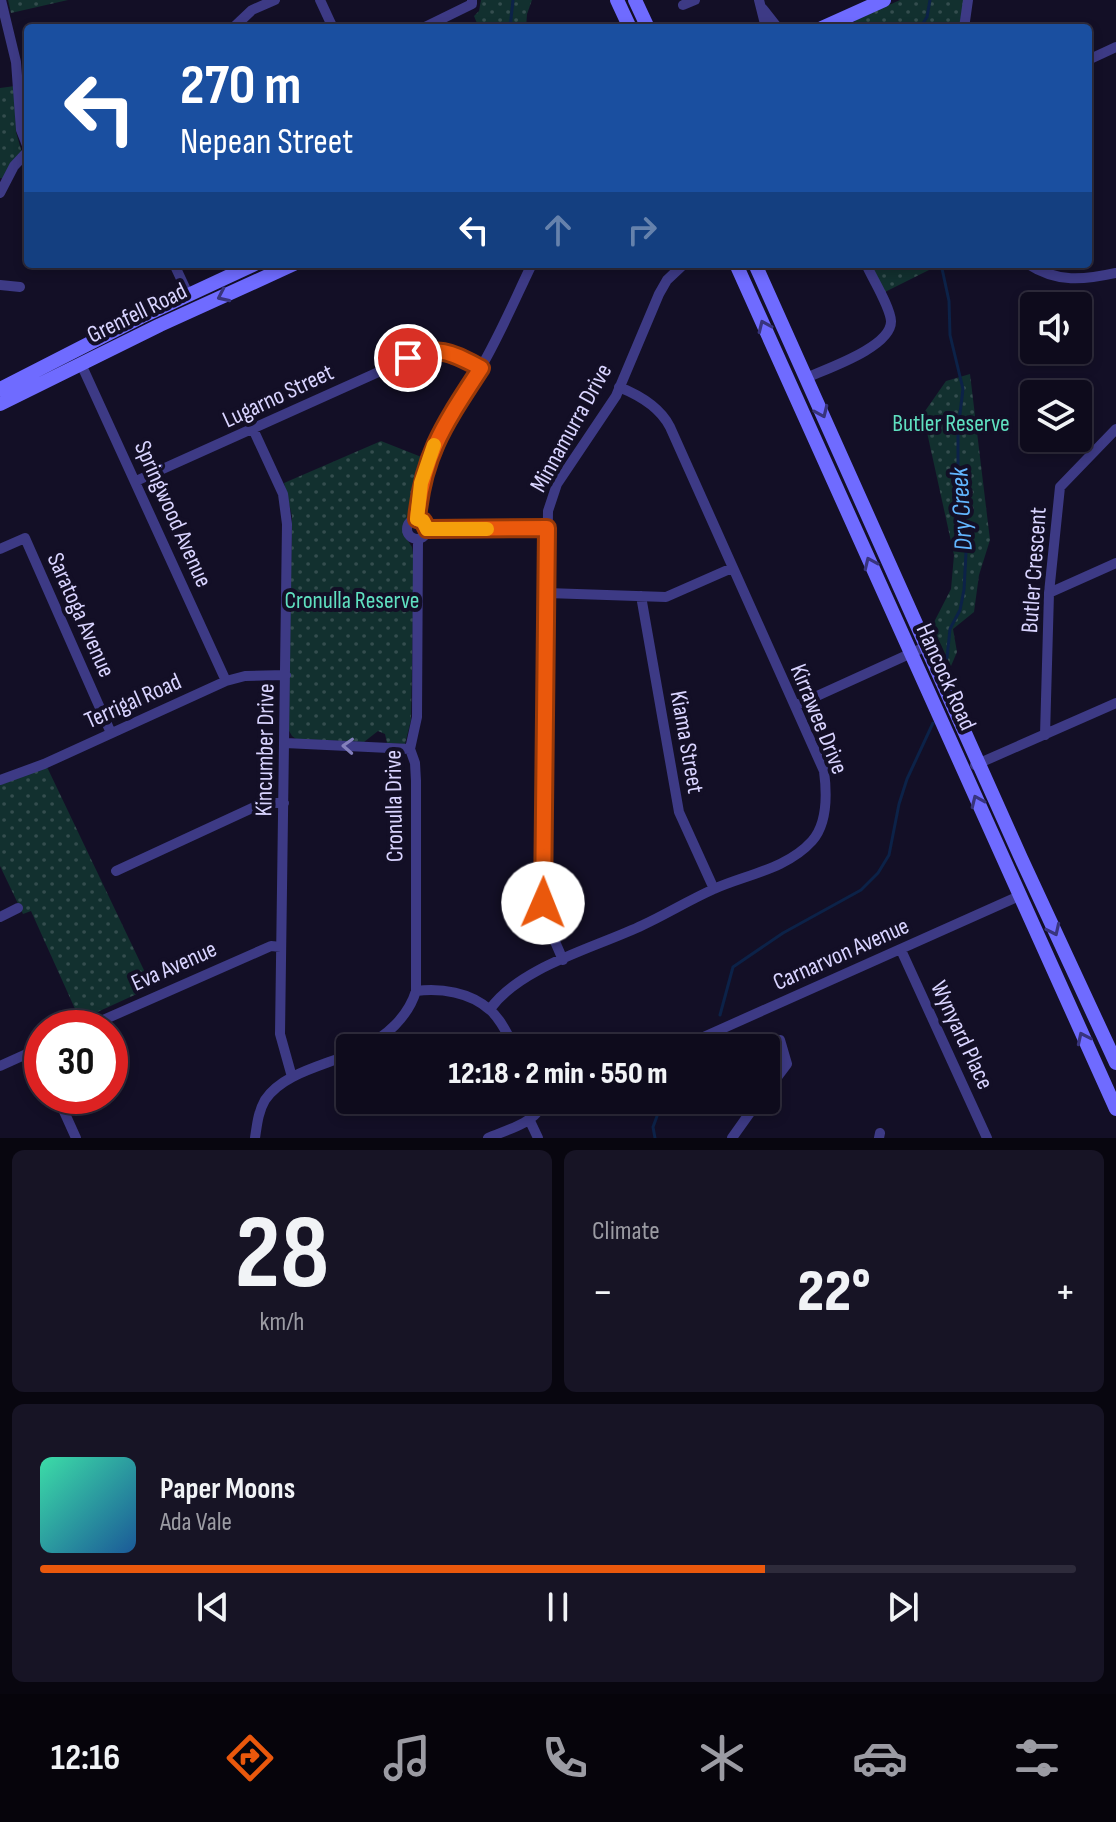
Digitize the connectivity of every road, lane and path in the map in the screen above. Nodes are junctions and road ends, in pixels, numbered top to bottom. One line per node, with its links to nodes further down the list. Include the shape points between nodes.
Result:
1 (1, 0): 22 (street)
2 (275, 0): 12 (street)
3 (320, 0): 13 (street)
4 (472, 0): 14 (street)
5 (617, 0): 15 (main road)
6 (635, 0): 16 (main road)
7 (695, 0): 10 (street)
8 (884, 0): 18 (main road)
9 (968, 0): 19 (street)
10 (683, 5)
11 (761, 5): 17 (street)
12 (237, 24)
13 (331, 24)
14 (432, 24)
15 (628, 24)
16 (646, 24)
17 (775, 24)
18 (840, 24)
19 (965, 24)
20 (1116, 47): 21 (street)
21 (1092, 58)
22 (23, 76): 23 (street, via 18,117)
23 (24, 137)
24 (24, 155): 25 (street)
25 (0, 193)
26 (176, 268): 38 (street)
27 (246, 268): 38 (main road, Grenfell Road)
28 (285, 268): 39 (main road, Grenfell Road, one-way to 39)
29 (530, 268): 41 (street)
30 (680, 268): 43 (street, Minnamurra Drive, via 659,294)
31 (738, 268): 60 (main road, Hancock Road, one-way to 31)
32 (757, 268): 42 (main road, Hancock Road)
33 (868, 268): 42 (street, via 891,318 890,328 877,344)
34 (1034, 268): 35 (street, via 1072,280)
35 (1116, 273)
36 (0, 285): 37 (street)
37 (20, 287)
38 (188, 294): 39 (main road); 44 (main road, Grenfell Road)
39 (195, 309): 40 (main road, Grenfell Road)
40 (81, 364): 45 (main road, Grenfell Road); 48 (street, Springwood Avenue)
41 (481, 368): 46 (street, Lugarno Street, via 451,353 423,352); 49 (street, via 430,453)
42 (806, 378): 59 (main road, Hancock Road, one-way to 59)
43 (619, 387): 50 (street, Minnamurra Drive, via 557,484); 55 (street, Kirrawee Drive, via 663,414)
44 (0, 389)
45 (0, 404)
46 (253, 429): 48 (street, Lugarno Street); 61 (street, Kincumber Drive, via 283,494)
47 (1116, 429): 57 (street, Butler Crescent, via 1060,487)
48 (136, 481): 62 (street, Springwood Avenue)
49 (417, 519): 51 (street); 52 (street, via 407,529)
50 (547, 528): 51 (street); 56 (street, Minnamurra Drive)
51 (427, 529): 52 (street)
52 (418, 539): 68 (street, Cronulla Drive, via 417,717)
53 (0, 549): 65 (street, Saratoga Avenue, via 25,538)
54 (1116, 563): 57 (street)
55 (732, 568): 58 (street, via 666,597); 64 (street, Kirrawee Drive)
56 (547, 593): 58 (street); 81 (street, Minnamurra Drive, via 543,903)
57 (1049, 593): 66 (street, Butler Crescent)
58 (641, 596): 74 (street, Kiama Street, via 679,812)
59 (927, 646): 60 (street); 69 (main road, Hancock Road)
60 (911, 653): 64 (street); 70 (main road, Hancock Road)
61 (286, 675): 62 (street, Terrigal Road); 67 (street, Kincumber Drive)
62 (226, 681): 65 (street, Terrigal Road)
63 (1116, 703): 66 (street)
64 (795, 706): 74 (street, Kirrawee Drive, via 824,771 823,819 812,841 790,857)
65 (111, 733): 71 (street, Terrigal Road)
66 (1045, 735): 69 (street)
67 (285, 743): 68 (street, one-way to 67); 72 (street, Kincumber Drive)
68 (410, 749): 82 (street, Cronulla Drive, via 415,772)
69 (979, 764): 70 (street); 75 (main road, Hancock Road)
70 (964, 770): 76 (main road, Hancock Road, one-way to 70)
71 (0, 780)
72 (284, 803): 73 (street, via 263,803); 79 (street, Kincumber Drive)
73 (116, 871)
74 (714, 889): 81 (street, Kirrawee Drive)
75 (1035, 889): 76 (main road); 91 (main road, Hancock Road, one-way to 91)
76 (1019, 896): 80 (street, Carnarvon Avenue); 95 (main road, Hancock Road, one-way to 76)
77 (18, 908): 78 (street)
78 (0, 917)
79 (281, 947): 84 (street, Eva Avenue, via 271,946); 94 (street, Kincumber Drive, via 280,1034)
80 (901, 950): 87 (street, Carnarvon Avenue); 105 (street, Wynyard Place)
81 (563, 960): 83 (street, Kirrawee Drive, via 513,985)
82 (416, 991): 83 (street, via 443,990); 85 (street)
83 (490, 1009): 86 (street)
84 (126, 1010)
85 (385, 1034)
86 (506, 1034)
87 (711, 1034)
88 (780, 1040): 93 (street, via 787,1064)
89 (24, 1056): 92 (street)
90 (336, 1060): 94 (street)
91 (1116, 1063)
92 (0, 1066)
93 (780, 1073)
94 (292, 1077): 101 (street, via 266,1098)
95 (1116, 1109)
96 (65, 1114): 100 (street)
97 (538, 1114): 99 (street)
98 (749, 1114): 104 (street)
99 (529, 1119): 102 (street); 103 (street)
100 (76, 1138)
101 (255, 1138)
102 (488, 1138)
103 (538, 1138)
104 (732, 1138)
105 (987, 1138)

